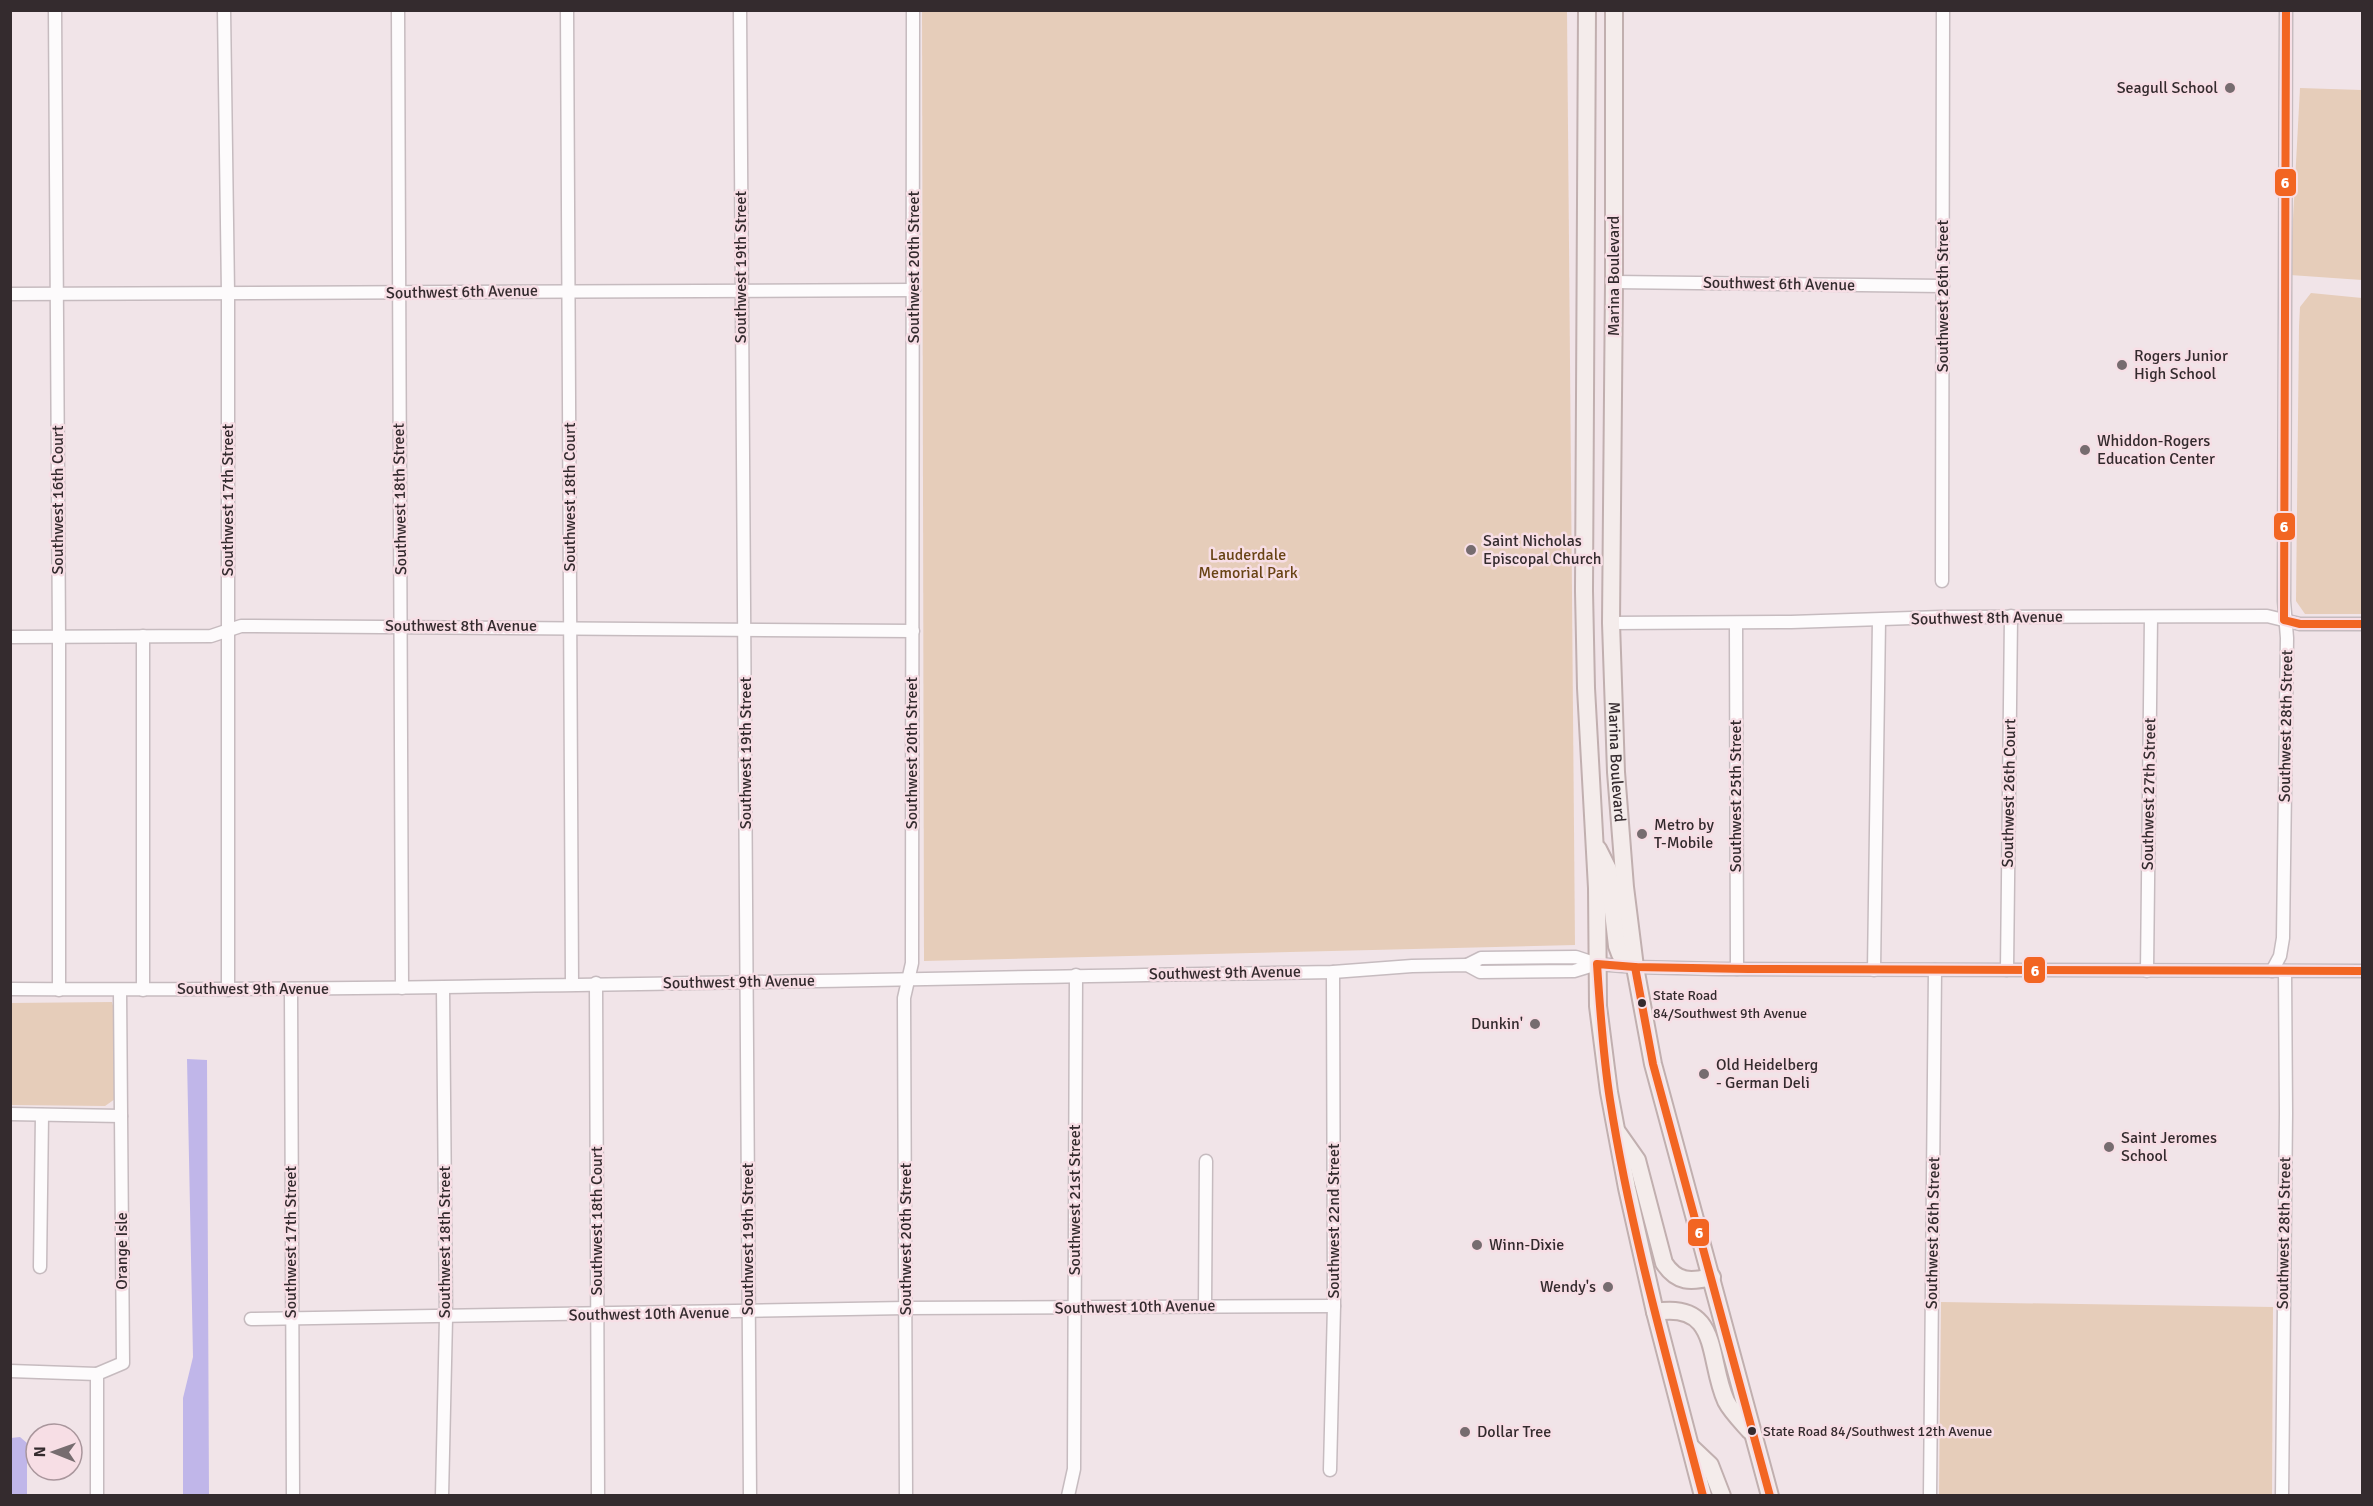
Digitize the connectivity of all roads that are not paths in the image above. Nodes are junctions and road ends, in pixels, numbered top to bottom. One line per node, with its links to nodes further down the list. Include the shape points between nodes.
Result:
1 (55, 10): 16 (street, Southwest 16th Court)
2 (224, 10): 17 (street, Southwest 17th Street)
3 (398, 10): 18 (street, Southwest 18th Street)
4 (567, 10): 13 (street, Southwest 18th Court)
5 (740, 10): 15 (street, Southwest 19th Street)
6 (913, 10): 14 (street, Southwest 20th Street)
7 (1587, 10): 21 (main road, Marina Boulevard)
8 (1614, 10): 11 (main road, Marina Boulevard)
9 (1943, 10): 12 (street, Southwest 26th Street)
10 (2286, 10): 25 (street, Southwest 28th Street)
11 (1614, 282): 12 (street, Southwest 6th Avenue); 26 (main road, Marina Boulevard)
12 (1943, 286): 20 (street, Southwest 26th Street)
13 (568, 290): 15 (street, Southwest 6th Avenue); 18 (street, Southwest 6th Avenue); 30 (street, Southwest 18th Court)
14 (914, 290): 15 (street, Southwest 6th Avenue); 33 (street, Southwest 20th Street)
15 (741, 291): 32 (street, Southwest 19th Street)
16 (57, 292): 17 (street, Southwest 6th Avenue); 19 (street, Southwest 6th Avenue); 36 (street, Southwest 16th Court)
17 (228, 293): 18 (street, Southwest 6th Avenue); 31 (street, Southwest 17th Street)
18 (398, 293): 29 (street, Southwest 18th Street)
19 (10, 294)
20 (1942, 581)
21 (1584, 591): 26 (main road, via 1601,616); 37 (main road, Marina Boulevard)
22 (2011, 616): 23 (street, Southwest 8th Avenue); 24 (street, Southwest 8th Avenue); 43 (street, Southwest 26th Court)
23 (2151, 617): 25 (street, Southwest 8th Avenue, via 2267,616); 44 (street, Southwest 27th Street)
24 (1879, 620): 27 (street, Southwest 8th Avenue); 41 (street)
25 (2284, 620): 28 (street, Southwest 8th Avenue, via 2300,624); 45 (street, Southwest 28th Street, via 2287,638 2283,938)
26 (1611, 623): 27 (street, Southwest 8th Avenue); 39 (main road, Marina Boulevard, via 1616,772)
27 (1736, 623): 40 (street, Southwest 25th Street)
28 (2362, 624)
29 (401, 626): 30 (street, Southwest 8th Avenue); 31 (street, Southwest 8th Avenue, via 241,626); 53 (street, Southwest 18th Street)
30 (570, 627): 32 (street, Southwest 8th Avenue); 52 (street, Southwest 18th Court)
31 (228, 630): 34 (street, Southwest 8th Avenue, via 211,636); 60 (street, Southwest 17th Street)
32 (745, 630): 33 (street, Southwest 8th Avenue); 50 (street, Southwest 19th Street)
33 (913, 631): 49 (street, Southwest 20th Street)
34 (143, 636): 36 (street, Southwest 8th Avenue); 59 (street)
35 (10, 637): 36 (street, Southwest 8th Avenue)
36 (59, 637): 57 (street, Southwest 16th Court)
37 (1595, 843): 38 (main road, Marina Boulevard); 39 (main road, via 1608,869 1617,945 1620,954)
38 (1597, 964): 39 (street, Southwest 9th Avenue); 47 (street, Southwest 9th Avenue, via 1574,970 1480,972 1467,966 1412,966); 64 (main road, Marina Boulevard, via 1603,1053)
39 (1635, 967): 40 (street, Southwest 9th Avenue); 67 (main road, Marina Boulevard, via 1653,1065)
40 (1737, 969): 41 (street, Southwest 9th Avenue)
41 (1874, 970): 42 (street, Southwest 9th Avenue)
42 (1935, 970): 43 (street, Southwest 9th Avenue); 93 (street, Southwest 26th Street)
43 (2007, 970): 44 (street, Southwest 9th Avenue)
44 (2148, 971): 45 (street, Southwest 9th Avenue)
45 (2279, 971): 46 (street, Southwest 9th Avenue); 94 (street, Southwest 28th Street, via 2286,1113)
46 (2362, 971)
47 (1333, 972): 48 (street, Southwest 9th Avenue); 69 (street, Southwest 22nd Street)
48 (1076, 975): 49 (street, Southwest 9th Avenue); 70 (street, Southwest 21st Street)
49 (909, 978): 50 (street, Southwest 9th Avenue); 71 (street, Southwest 20th Street, via 904,998)
50 (747, 982): 51 (street, Southwest 9th Avenue); 72 (street, Southwest 19th Street)
51 (596, 983): 52 (street, Southwest 9th Avenue); 74 (street, Southwest 18th Court)
52 (572, 984): 54 (street, Southwest 9th Avenue)
53 (402, 988): 54 (street, Southwest 9th Avenue); 56 (street, Southwest 9th Avenue)
54 (443, 988): 75 (street, Southwest 18th Street)
55 (10, 989): 57 (street, Southwest 9th Avenue)
56 (291, 989): 60 (street, Southwest 9th Avenue); 77 (street, Southwest 17th Street)
57 (59, 990): 58 (street, Southwest 9th Avenue)
58 (120, 990): 59 (street, Southwest 9th Avenue); 63 (street, Orange Isle)
59 (143, 990): 60 (street, Southwest 9th Avenue)
60 (228, 990)
61 (10, 1114): 62 (street)
62 (42, 1115): 63 (street); 66 (street)
63 (121, 1116): 79 (street, Orange Isle, via 123,1363)
64 (1615, 1130): 67 (main road, via 1637,1160 1664,1263 1685,1281); 73 (main road, Marina Boulevard)
65 (1206, 1161): 68 (street)
66 (40, 1267)
67 (1712, 1276): 80 (main road, Marina Boulevard)
68 (1205, 1306): 69 (street, Southwest 10th Avenue); 70 (street, Southwest 10th Avenue)
69 (1334, 1306): 82 (street, Southwest 22nd Street)
70 (1075, 1307): 71 (street, Southwest 10th Avenue); 89 (street, Southwest 21st Street, via 1074,1469)
71 (906, 1308): 72 (street, Southwest 10th Avenue); 88 (street, Southwest 20th Street)
72 (749, 1311): 74 (street, Southwest 10th Avenue); 87 (street, Southwest 19th Street)
73 (1655, 1311): 80 (main road, via 1673,1309 1696,1318 1707,1333 1726,1402); 81 (main road, Marina Boulevard)
74 (598, 1315): 75 (street, Southwest 10th Avenue); 86 (street, Southwest 18th Court)
75 (446, 1318): 77 (street, Southwest 10th Avenue); 85 (street, Southwest 18th Street)
76 (251, 1320): 77 (street, Southwest 10th Avenue)
77 (291, 1320): 84 (street, Southwest 17th Street)
78 (10, 1371): 79 (street)
79 (97, 1374): 83 (street)
80 (1754, 1436): 92 (main road, Marina Boulevard)
81 (1691, 1447): 90 (main road, Marina Boulevard); 91 (main road, via 1710,1465)
82 (1330, 1470)
83 (97, 1496)
84 (293, 1496)
85 (442, 1496)
86 (598, 1496)
87 (750, 1496)
88 (906, 1496)
89 (1068, 1496)
90 (1703, 1496)
91 (1722, 1496)
92 (1770, 1496)
93 (1930, 1496)
94 (2282, 1496)

